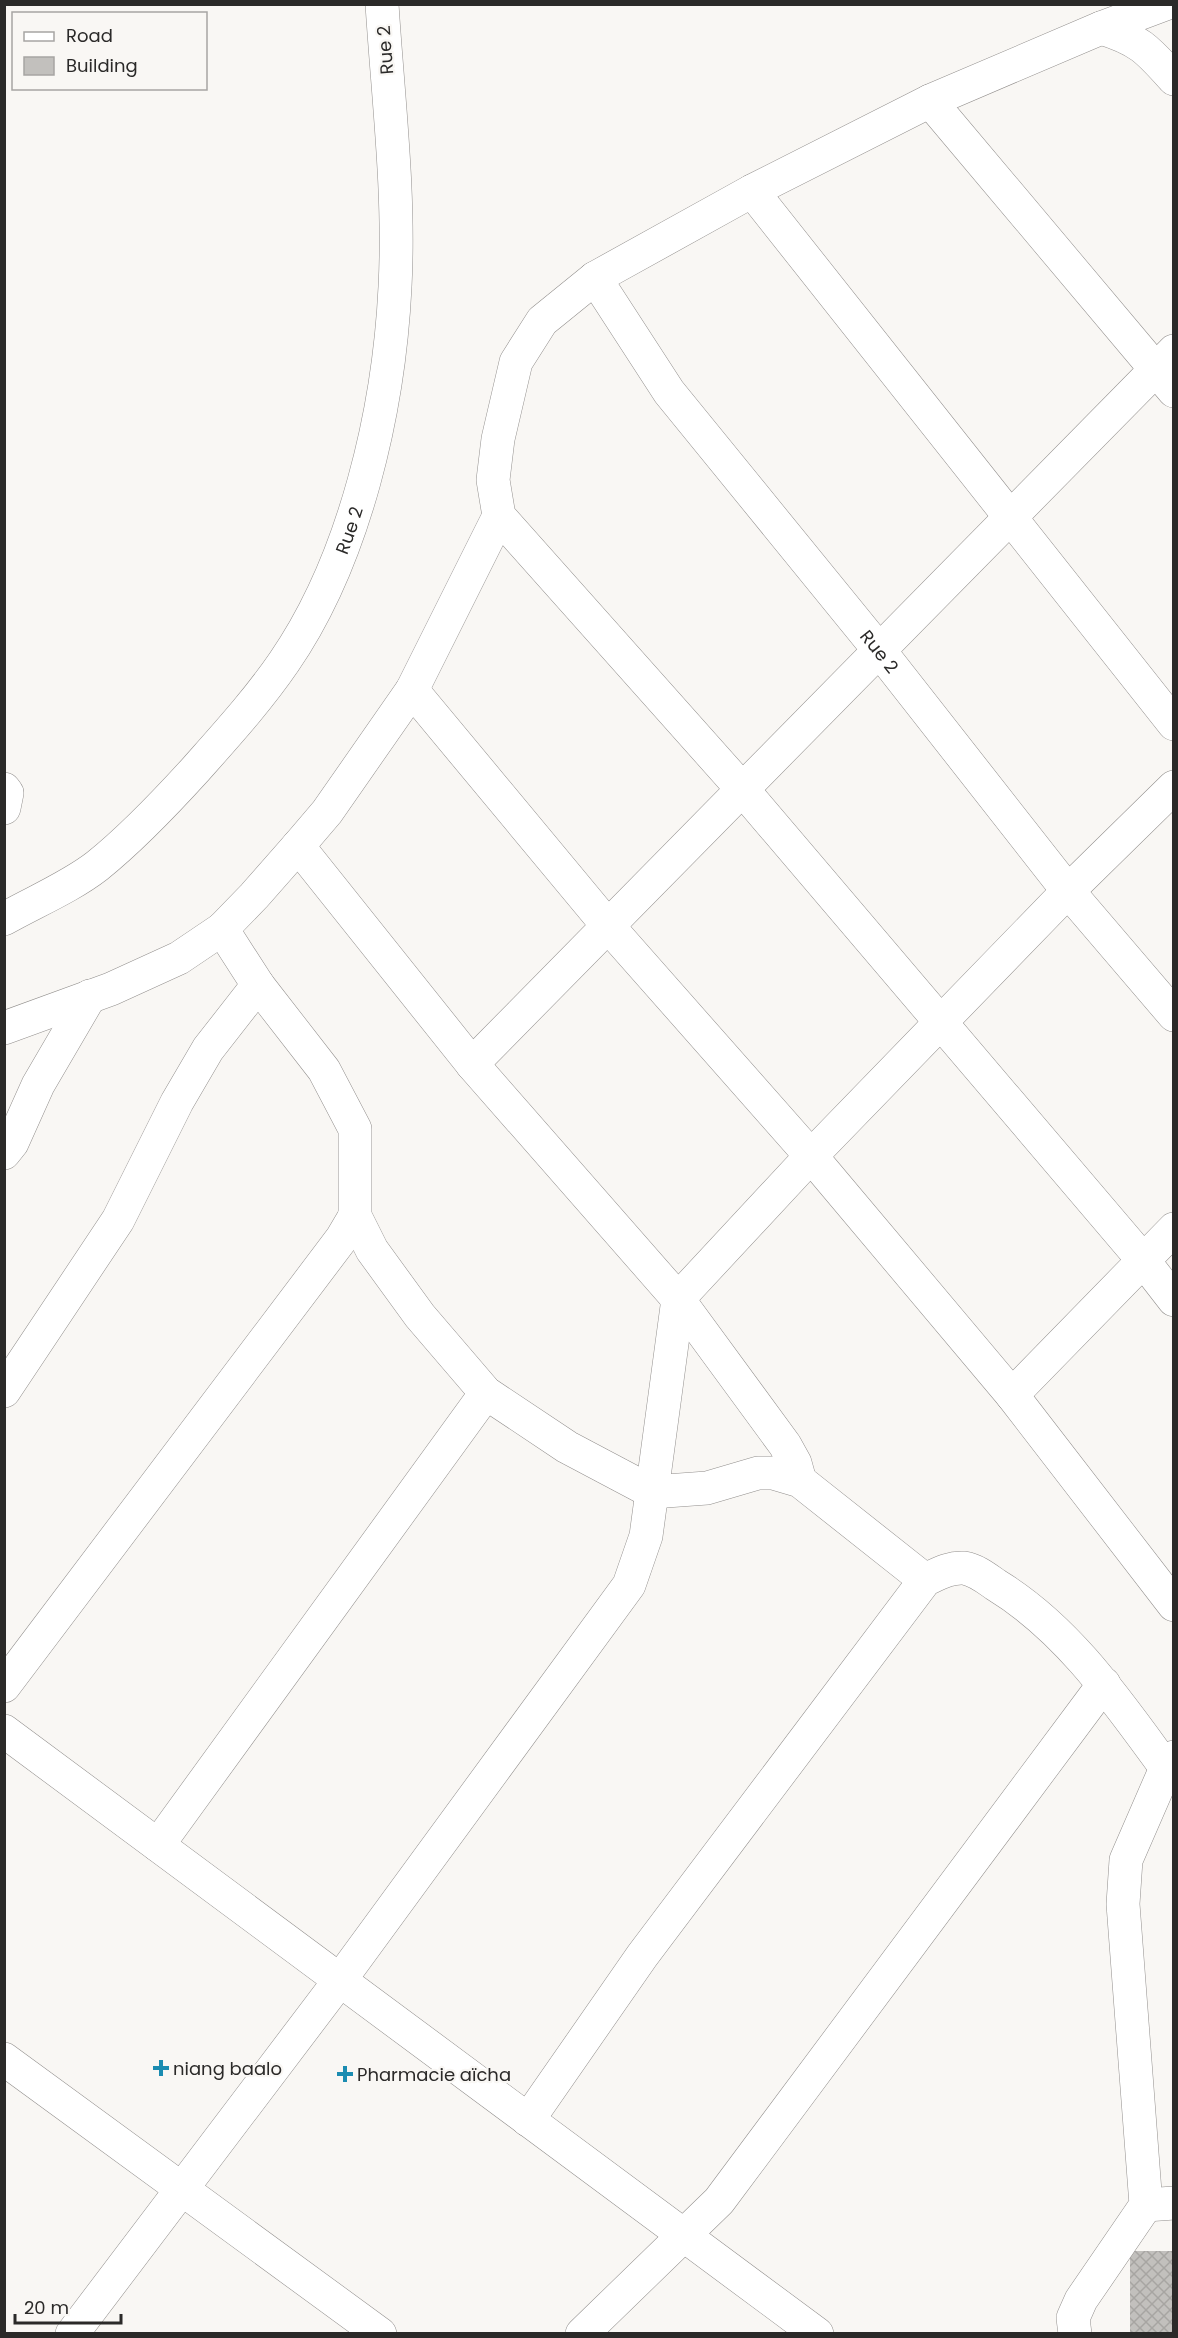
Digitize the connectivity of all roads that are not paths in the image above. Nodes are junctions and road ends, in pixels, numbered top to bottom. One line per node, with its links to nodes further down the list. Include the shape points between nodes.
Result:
1 (382, 4): 20 (street, Rue 2, via 396,207 395,288 384,397 356,507 326,587 285,660 239,721 175,792 96,867)
2 (1165, 4): 3 (street)
3 (1101, 28): 4 (street, via 1128,36 1146,48); 5 (street)
4 (1173, 80)
5 (930, 101): 6 (street); 8 (street)
6 (752, 191): 7 (street); 10 (street)
7 (595, 278): 9 (street, via 542,321 516,362 493,480); 11 (street, Rue 2, via 669,392)
8 (1168, 370): 10 (street)
9 (499, 516): 12 (street); 16 (street)
10 (1009, 518): 11 (street); 13 (street)
11 (879, 650): 16 (street); 19 (street, Rue 2)
12 (412, 690): 18 (street, via 327,812); 21 (street)
13 (1173, 724)
14 (1173, 787): 19 (street)
15 (4, 789): 17 (street)
16 (743, 789): 21 (street); 26 (street)
17 (4, 808)
18 (297, 846): 22 (street); 28 (street)
19 (1068, 891): 25 (street, Rue 2); 26 (street)
20 (4, 920)
21 (608, 926): 28 (street); 30 (street)
22 (222, 928): 23 (street); 24 (street, via 179,958)
23 (258, 985): 31 (street, via 324,1070 355,1129); 36 (street, via 208,1049 118,1220)
24 (90, 996): 27 (street); 29 (street, via 58,1047)
25 (1173, 1015)
26 (940, 1025): 30 (street); 33 (street)
27 (4, 1028)
28 (472, 1065): 34 (street)
29 (4, 1153)
30 (811, 1156): 34 (street); 38 (street)
31 (355, 1216): 37 (street, via 372,1250 420,1316); 44 (street)
32 (1173, 1229): 33 (street)
33 (1143, 1260): 35 (street); 38 (street)
34 (678, 1299): 39 (street, via 785,1445); 40 (street)
35 (1173, 1300)
36 (4, 1391)
37 (486, 1393): 40 (street, via 567,1447); 47 (street)
38 (1012, 1395): 42 (street)
39 (800, 1481): 40 (street, via 758,1473 707,1488); 41 (street)
40 (652, 1492): 48 (street, via 646,1536 629,1585)
41 (925, 1580): 43 (street, via 950,1569 973,1570 1020,1599); 50 (street, via 642,1956)
42 (1173, 1605)
43 (1104, 1684): 46 (street); 53 (street, via 787,2113 719,2201)
44 (4, 1686)
45 (4, 1731): 47 (street)
46 (1169, 1762): 52 (street, via 1126,1860 1123,1904)
47 (158, 1845): 48 (street)
48 (340, 1980): 50 (street); 51 (street)
49 (4, 2059): 51 (street)
50 (528, 2120): 53 (street)
51 (181, 2189): 54 (street); 55 (street)
52 (1160, 2204): 58 (street, via 1081,2300 1073,2318)
53 (684, 2235): 56 (street); 57 (street)
54 (72, 2334)
55 (380, 2334)
56 (582, 2334)
57 (817, 2334)
58 (1076, 2334)

